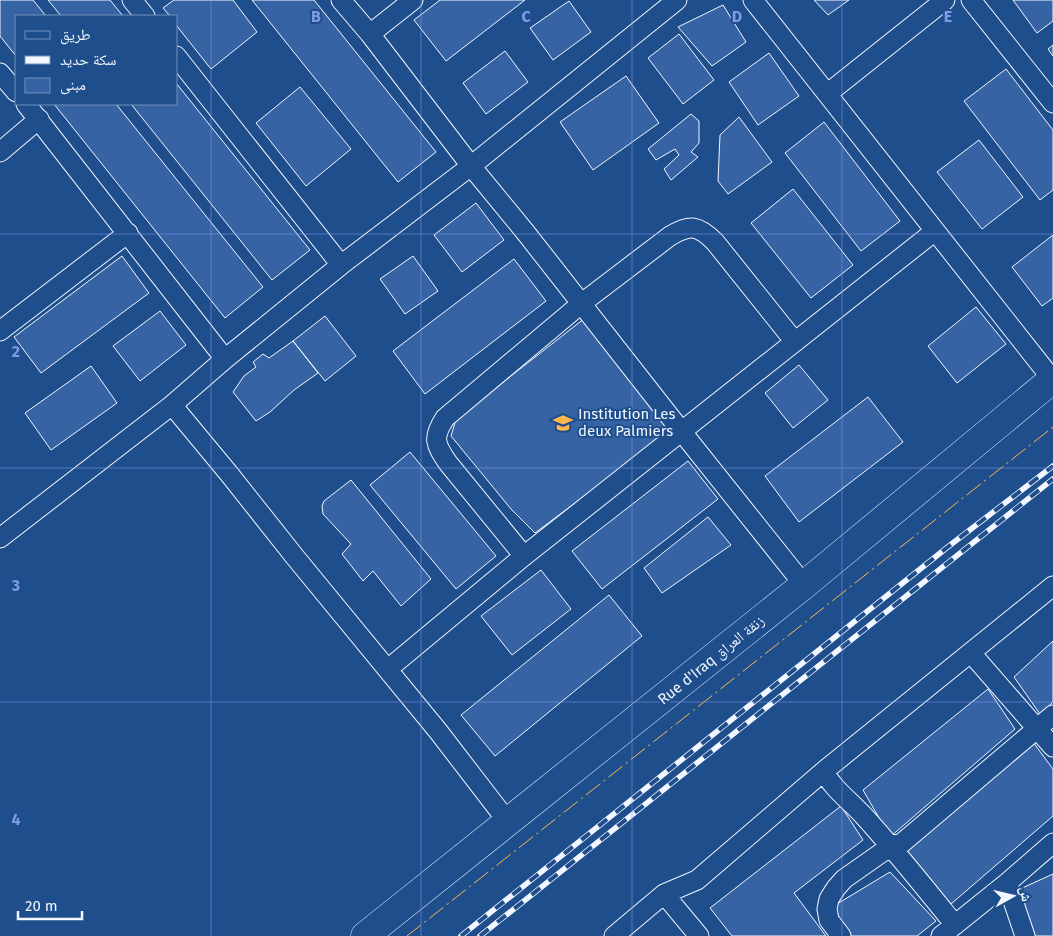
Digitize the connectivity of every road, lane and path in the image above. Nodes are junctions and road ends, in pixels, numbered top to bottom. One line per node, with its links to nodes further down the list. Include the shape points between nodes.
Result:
1 (132, 0): 8 (street)
2 (341, 0): 9 (street)
3 (413, 0): 9 (street)
4 (678, 0): 18 (street)
5 (753, 0): 13 (street)
6 (971, 0): 14 (street)
7 (940, 2): 13 (street)
8 (144, 15)
9 (370, 34): 18 (street)
10 (178, 59): 21 (street)
11 (0, 73): 12 (street)
12 (15, 91)
13 (827, 94): 19 (street)
14 (1053, 103)
15 (27, 105): 16 (street)
16 (39, 119): 17 (street); 20 (street)
17 (0, 152)
18 (471, 166): 21 (street); 22 (street)
19 (935, 231): 24 (street); 26 (street)
20 (128, 233): 23 (street); 25 (street)
21 (341, 265): 25 (street)
22 (582, 304): 24 (street, via 670,236 691,227 702,230 715,242); 28 (street); 30 (street, via 445,418 438,428 436,441 448,463)
23 (0, 331)
24 (795, 342): 28 (street)
25 (225, 359): 27 (street)
26 (1053, 379): 31 (street, Rue d'Iraq زنقة العراق)
27 (172, 405): 29 (street); 34 (street)
28 (682, 432): 30 (street); 31 (street)
29 (0, 538)
30 (524, 556): 34 (street)
31 (804, 585): 39 (street, Rue d'Iraq زنقة العراق)
32 (1053, 586): 33 (street)
33 (971, 653): 36 (street); 38 (street)
34 (388, 669): 39 (street)
35 (1053, 715): 36 (street)
36 (1037, 728): 37 (street); 41 (street, via 902,843)
37 (1053, 747)
38 (824, 771): 41 (street); 43 (street, via 697,880)
39 (508, 822): 45 (street, Rue d'Iraq زنقة العراق)
40 (1053, 843): 42 (street)
41 (891, 846): 44 (street); 48 (street, via 836,888 827,908 829,920)
42 (1007, 883): 44 (street); 49 (street)
43 (664, 894): 46 (street); 47 (street)
44 (948, 930)
45 (365, 936)
46 (614, 936)
47 (699, 936)
48 (841, 936)
49 (1025, 936)

